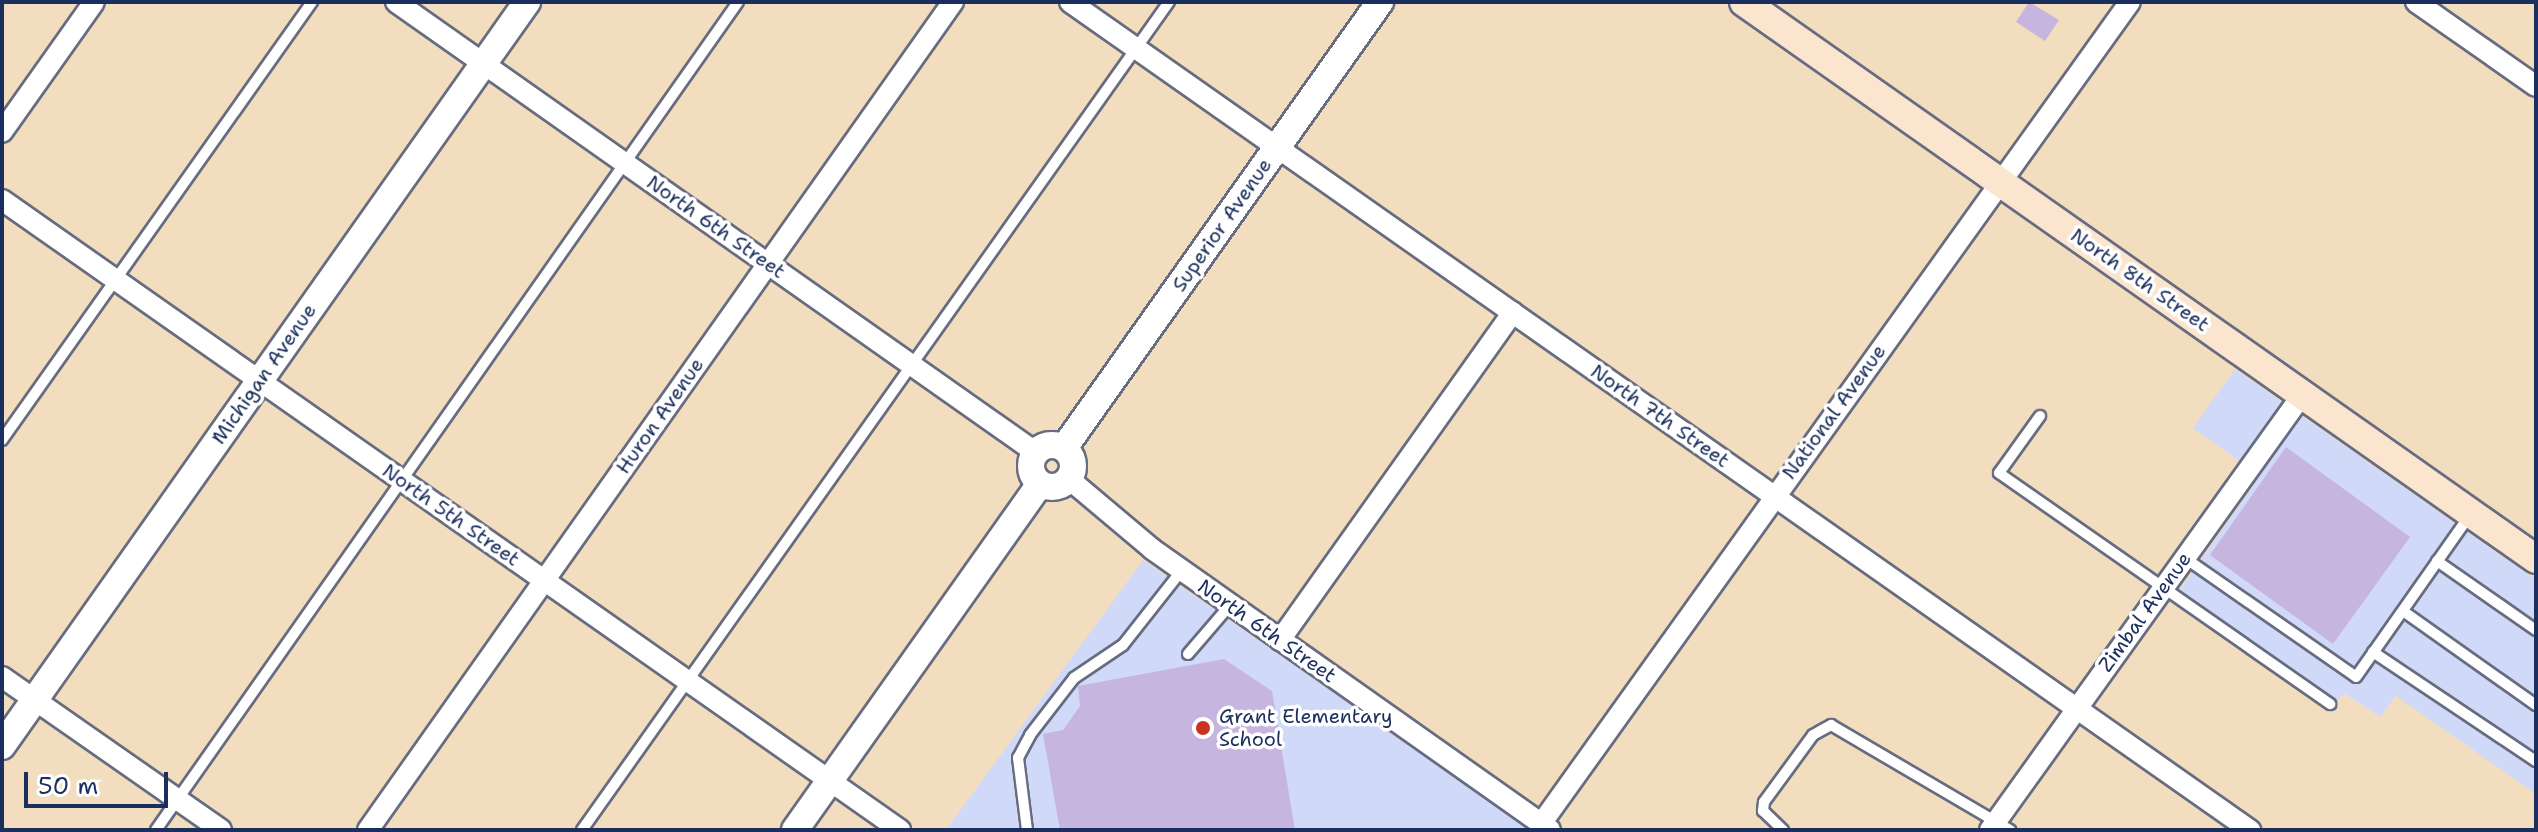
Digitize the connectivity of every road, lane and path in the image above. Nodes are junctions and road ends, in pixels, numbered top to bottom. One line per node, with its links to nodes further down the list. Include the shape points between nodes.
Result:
1 (94, 2): 16 (street)
2 (312, 2): 22 (lane)
3 (396, 2): 14 (street, North 6th Street)
4 (527, 2): 14 (street, Michigan Avenue)
5 (738, 2): 18 (lane)
6 (953, 2): 21 (street, Huron Avenue)
7 (1070, 2): 13 (street, North 7th Street)
8 (1169, 2): 13 (lane)
9 (1380, 2): 17 (street, Superior Avenue)
10 (1744, 2): 19 (main road, North 8th Street)
11 (2130, 2): 19 (street, National Avenue)
12 (2416, 2): 15 (street)
13 (1136, 49): 17 (street, North 7th Street); 24 (lane)
14 (483, 66): 18 (street, North 6th Street); 25 (street, Michigan Avenue)
15 (2536, 86)
16 (2, 132)
17 (1276, 148): 23 (street, North 7th Street); 29 (street, Superior Avenue)
18 (625, 163): 21 (street, North 6th Street); 31 (lane)
19 (2002, 183): 26 (main road, North 8th Street); 34 (street, National Avenue)
20 (2, 200): 22 (street, North 5th Street)
21 (769, 263): 24 (street, North 6th Street); 40 (street, Huron Avenue)
22 (115, 280): 25 (street, North 5th Street); 28 (lane)
23 (1513, 312): 34 (street, North 7th Street); 45 (street)
24 (913, 366): 30 (street, North 6th Street); 49 (lane)
25 (259, 381): 31 (street, North 5th Street); 50 (street, Michigan Avenue)
26 (2302, 395): 35 (main road, North 8th Street); 36 (street, Zimbal Avenue)
27 (2040, 416): 41 (lane, via 1999,473)
28 (2, 440)
29 (1064, 448): 30 (street, via 1046,445); 32 (street, via 1074,466)
30 (1035, 452): 33 (street, via 1032,472)
31 (401, 479): 40 (street, North 5th Street); 57 (lane)
32 (1069, 479): 33 (street, via 1052,487); 39 (street, North 6th Street)
33 (1040, 484): 56 (street)
34 (1774, 495): 53 (street, North 7th Street); 58 (street, National Avenue)
35 (2471, 513): 37 (main road, North 8th Street); 38 (lane)
36 (2185, 558): 41 (street, Zimbal Avenue); 46 (lane, via 2356,677)
37 (2536, 559)
38 (2437, 561): 43 (lane); 44 (lane)
39 (1182, 570): 42 (street, North 6th Street); 66 (lane, via 1123,645 1074,678 1030,735 1018,758)
40 (544, 580): 49 (street, North 5th Street); 62 (street, Huron Avenue)
41 (2163, 587): 51 (lane); 53 (street, Zimbal Avenue)
42 (1230, 605): 45 (street, North 6th Street); 47 (lane)
43 (2403, 611): 46 (lane); 52 (lane)
44 (2536, 630)
45 (1280, 640): 58 (street, North 6th Street)
46 (2373, 652): 55 (lane)
47 (1188, 654)
48 (2, 677): 50 (street)
49 (688, 683): 56 (street, North 5th Street); 63 (lane)
50 (35, 699): 54 (street, Michigan Avenue); 57 (street)
51 (2330, 704)
52 (2536, 705)
53 (2076, 708): 59 (street, Zimbal Avenue); 68 (street, North 7th Street)
54 (2, 746)
55 (2536, 761)
56 (829, 781): 64 (street); 65 (street, North 5th Street)
57 (178, 800): 60 (lane); 61 (street)
58 (1546, 827)
59 (1999, 827): 67 (lane, via 1831,725 1813,735 1764,802 1763,811)
60 (156, 830)
61 (221, 830)
62 (368, 830)
63 (582, 830)
64 (795, 830)
65 (900, 830)
66 (1027, 830)
67 (1783, 830)
68 (2250, 830)

